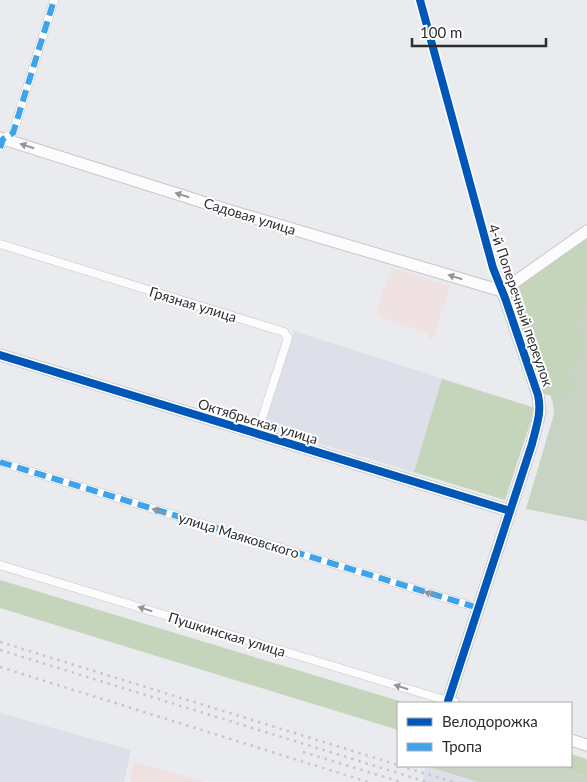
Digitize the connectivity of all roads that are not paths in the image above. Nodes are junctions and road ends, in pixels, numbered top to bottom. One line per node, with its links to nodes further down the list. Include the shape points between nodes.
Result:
1 (54, 0): 3 (street, via 14,133)
2 (420, 0): 6 (street, 4-й Поперечный переулок, via 492,268)
3 (1, 142): 6 (street, Садовая улица, one-way to 3)
4 (587, 231): 6 (street)
5 (0, 244): 8 (street, Грязная улица, via 284,332 288,338)
6 (502, 291): 10 (street, 4-й Поперечный переулок, via 540,404 532,444)
7 (0, 355): 8 (street, Октябрьская улица)
8 (257, 434): 10 (street, Октябрьская улица)
9 (0, 462): 12 (street, улица Маяковского, one-way to 9)
10 (510, 511): 12 (street, 4-й Поперечный переулок)
11 (0, 565): 13 (street, Пушкинская улица, one-way to 11)
12 (478, 608): 13 (street, 4-й Поперечный переулок)
13 (451, 702)
14 (572, 740): 15 (street)
15 (587, 745)

